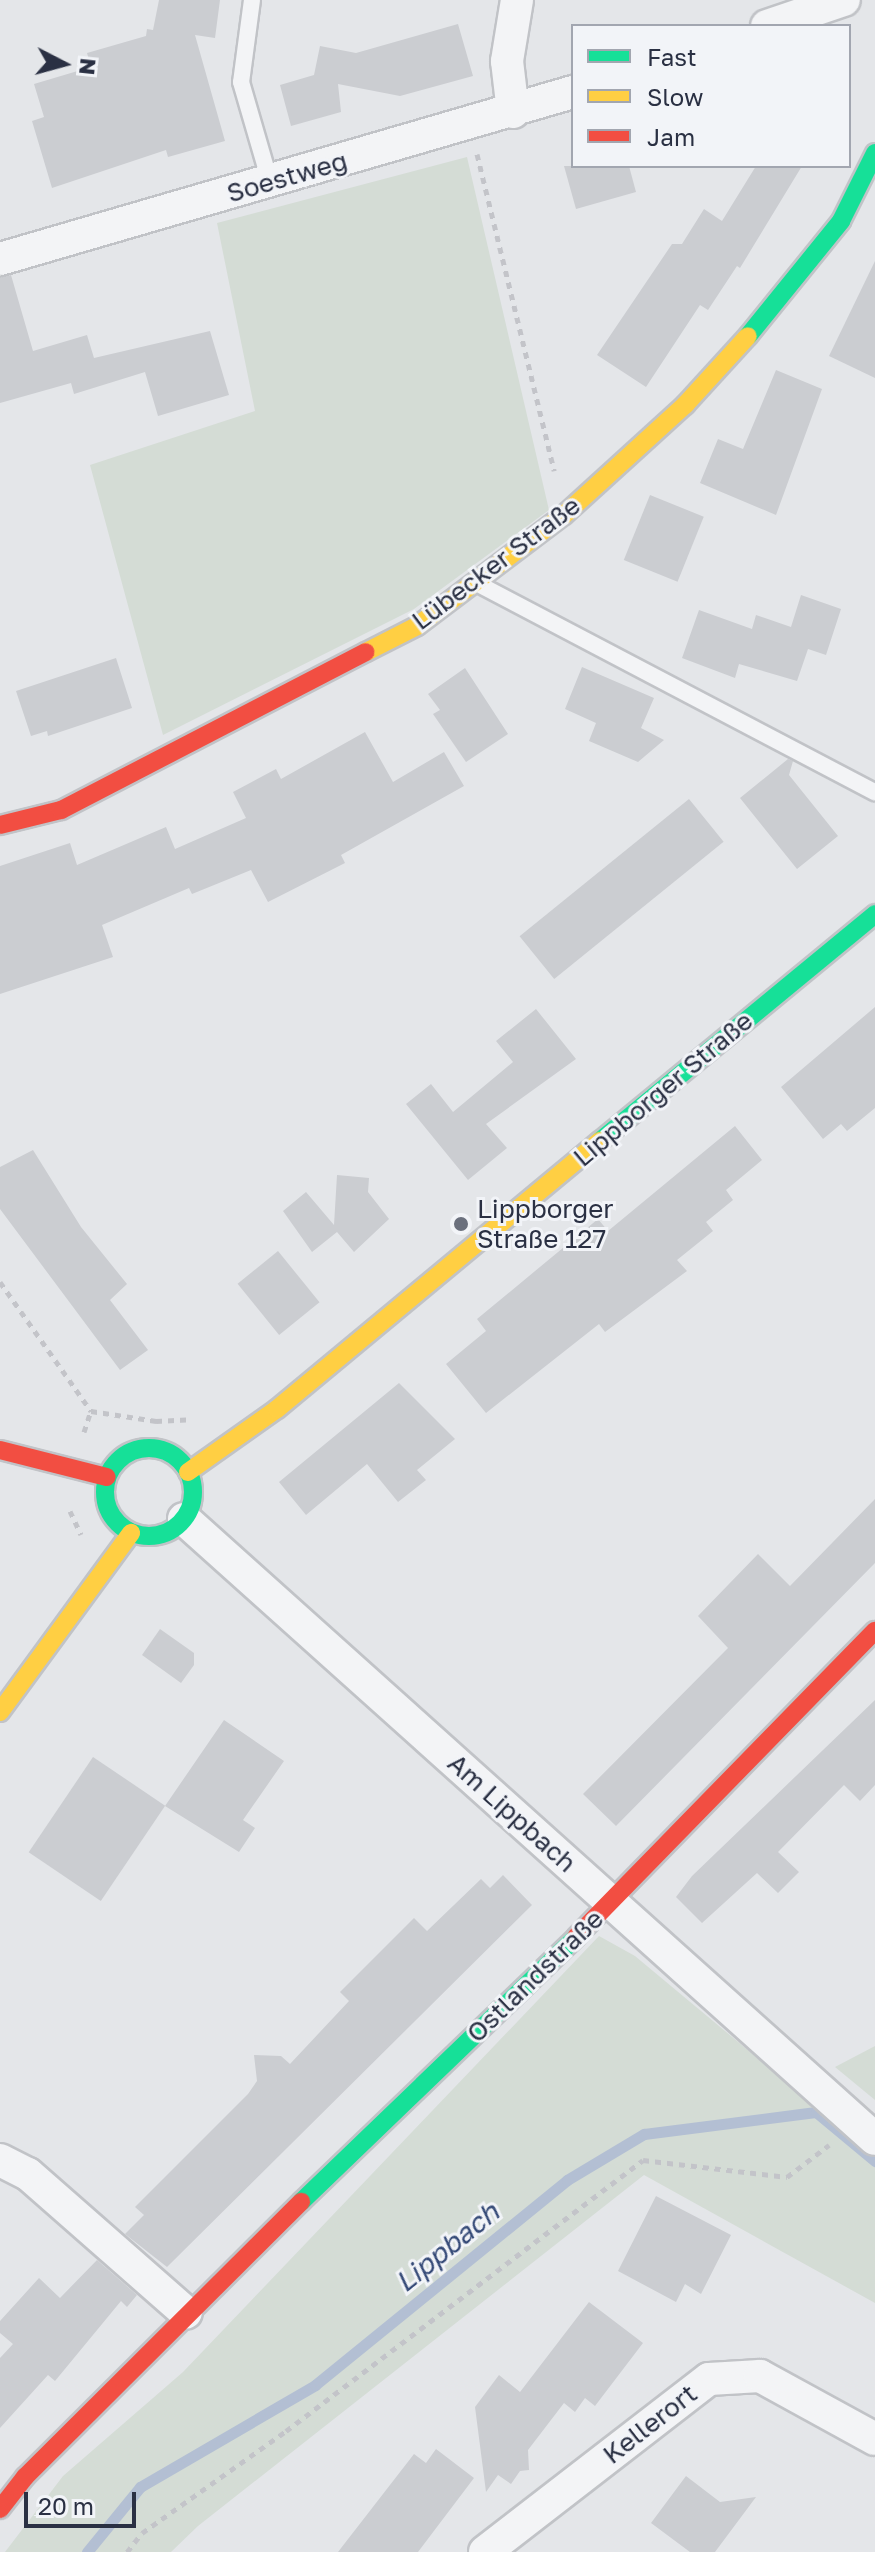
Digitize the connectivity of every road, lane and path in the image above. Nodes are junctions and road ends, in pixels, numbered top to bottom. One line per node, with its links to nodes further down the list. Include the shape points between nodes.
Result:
1 (252, 0): 9 (lane, via 241,82)
2 (517, 0): 6 (street, via 507,61)
3 (844, 0): 4 (street)
4 (773, 24)
5 (571, 93): 6 (street, Soestweg)
6 (513, 112): 7 (street, Soestweg)
7 (470, 125): 9 (street, Soestweg); 11 (path)
8 (875, 153): 11 (street, Lübecker Straße, via 841,221 763,320 685,405)
9 (270, 182): 10 (street, Soestweg)
10 (0, 259)
11 (564, 515): 12 (street, Lübecker Straße)
12 (478, 583): 13 (lane); 14 (street, Lübecker Straße, via 417,626 61,810)
13 (875, 792)
14 (0, 825)
15 (875, 914): 18 (street, Lippborger Straße, via 301,1389)
16 (0, 1282): 17 (path)
17 (91, 1411): 18 (path, via 156,1421 199,1417); 20 (path)
18 (220, 1449): 21 (street, Lippborger Straße)
19 (0, 1450): 20 (street)
20 (72, 1466): 22 (street); 25 (path, via 62,1501)
21 (188, 1472): 22 (street, via 167,1452 138,1449 114,1464); 23 (street, via 193,1496)
22 (107, 1477): 24 (street, via 105,1504)
23 (184, 1519): 24 (street, via 160,1535); 28 (street, Am Lippbach)
24 (131, 1533): 27 (street)
25 (83, 1540)
26 (875, 1631): 28 (street, Ostlandstraße)
27 (0, 1712)
28 (612, 1902): 29 (street, Am Lippbach); 32 (street, Ostlandstraße)
29 (875, 2139)
30 (835, 2140): 35 (path, via 787,2177 643,2160 286,2431 142,2533)
31 (0, 2160): 32 (street, via 28,2174)
32 (186, 2313): 34 (street, Ostlandstraße)
33 (875, 2439): 36 (street, Kellerort, via 760,2376 709,2379)
34 (0, 2509)
35 (127, 2552)
36 (485, 2552)

